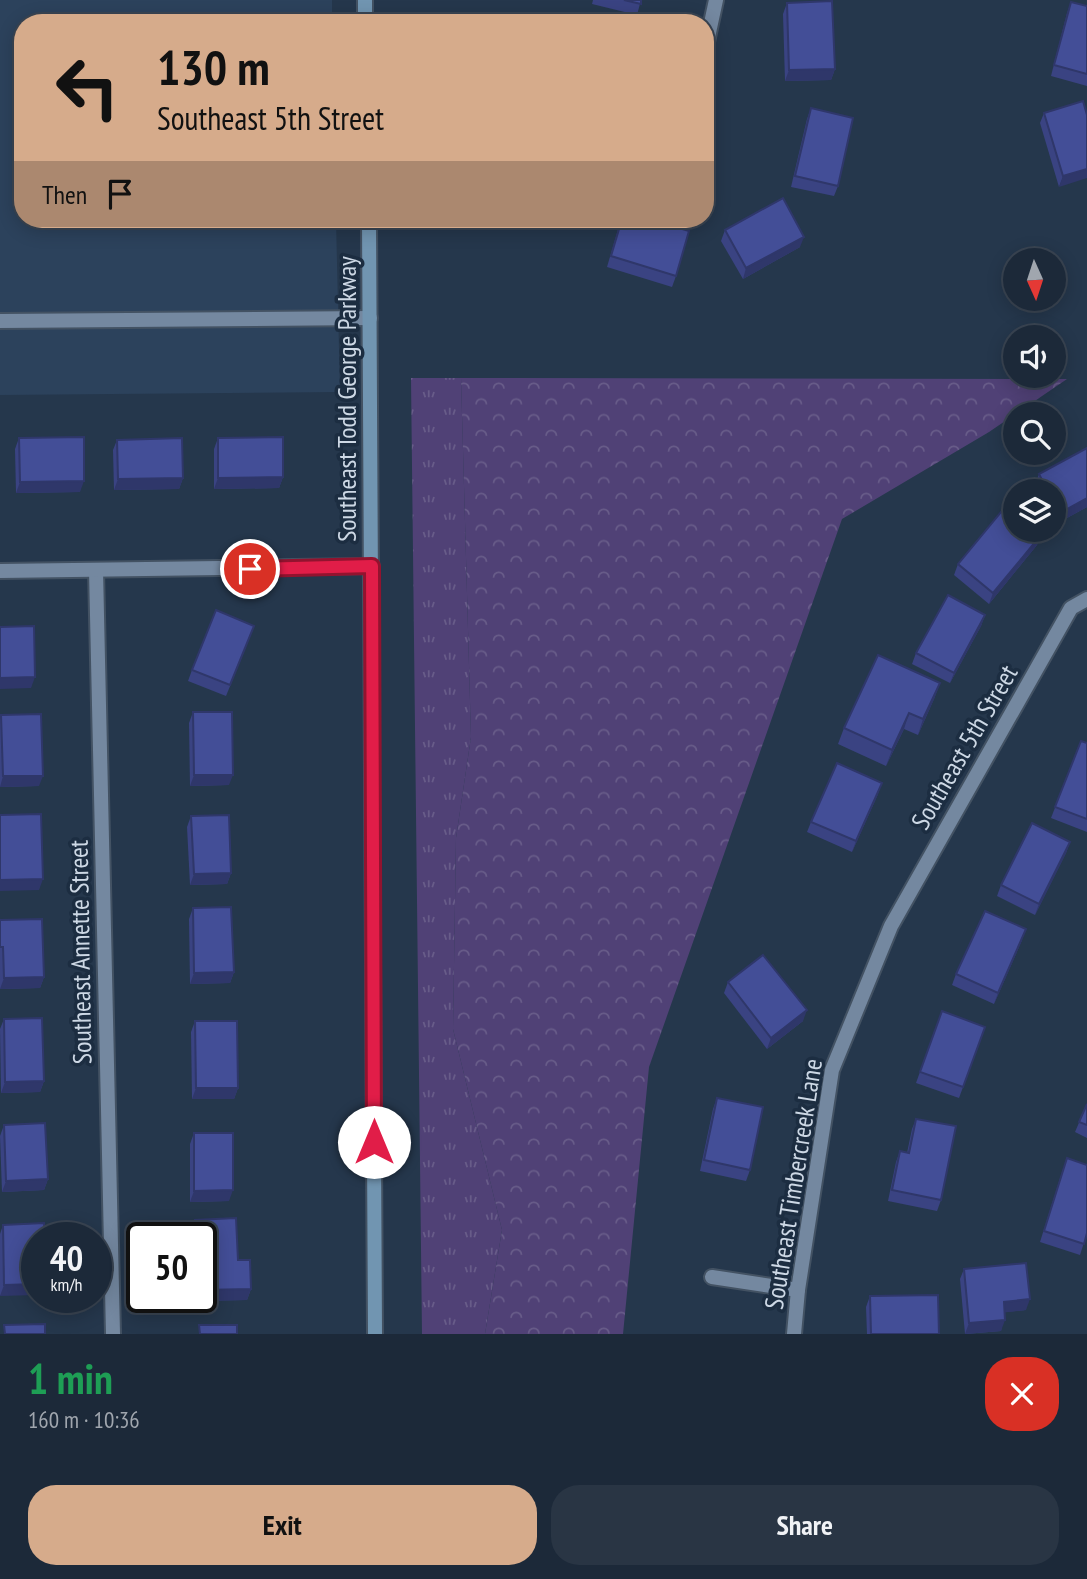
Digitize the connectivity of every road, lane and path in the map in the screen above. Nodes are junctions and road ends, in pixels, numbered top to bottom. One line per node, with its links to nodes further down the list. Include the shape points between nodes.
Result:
1 (369, 228): 2 (main road, Southeast Todd George Parkway)
2 (370, 318): 3 (street); 4 (main road, Southeast Todd George Parkway)
3 (0, 321)
4 (372, 566): 5 (street); 12 (main road, Southeast Todd George Parkway)
5 (96, 570): 6 (street); 11 (street, Southeast Annette Street)
6 (0, 571)
7 (1087, 599): 8 (street, Southeast 5th Street, via 1071,608)
8 (891, 926): 10 (street, Southeast Timbercreek Lane, via 832,1070)
9 (712, 1277): 10 (street)
10 (798, 1290): 13 (street, Southeast Timbercreek Lane)
11 (113, 1334)
12 (374, 1334)
13 (794, 1334)

